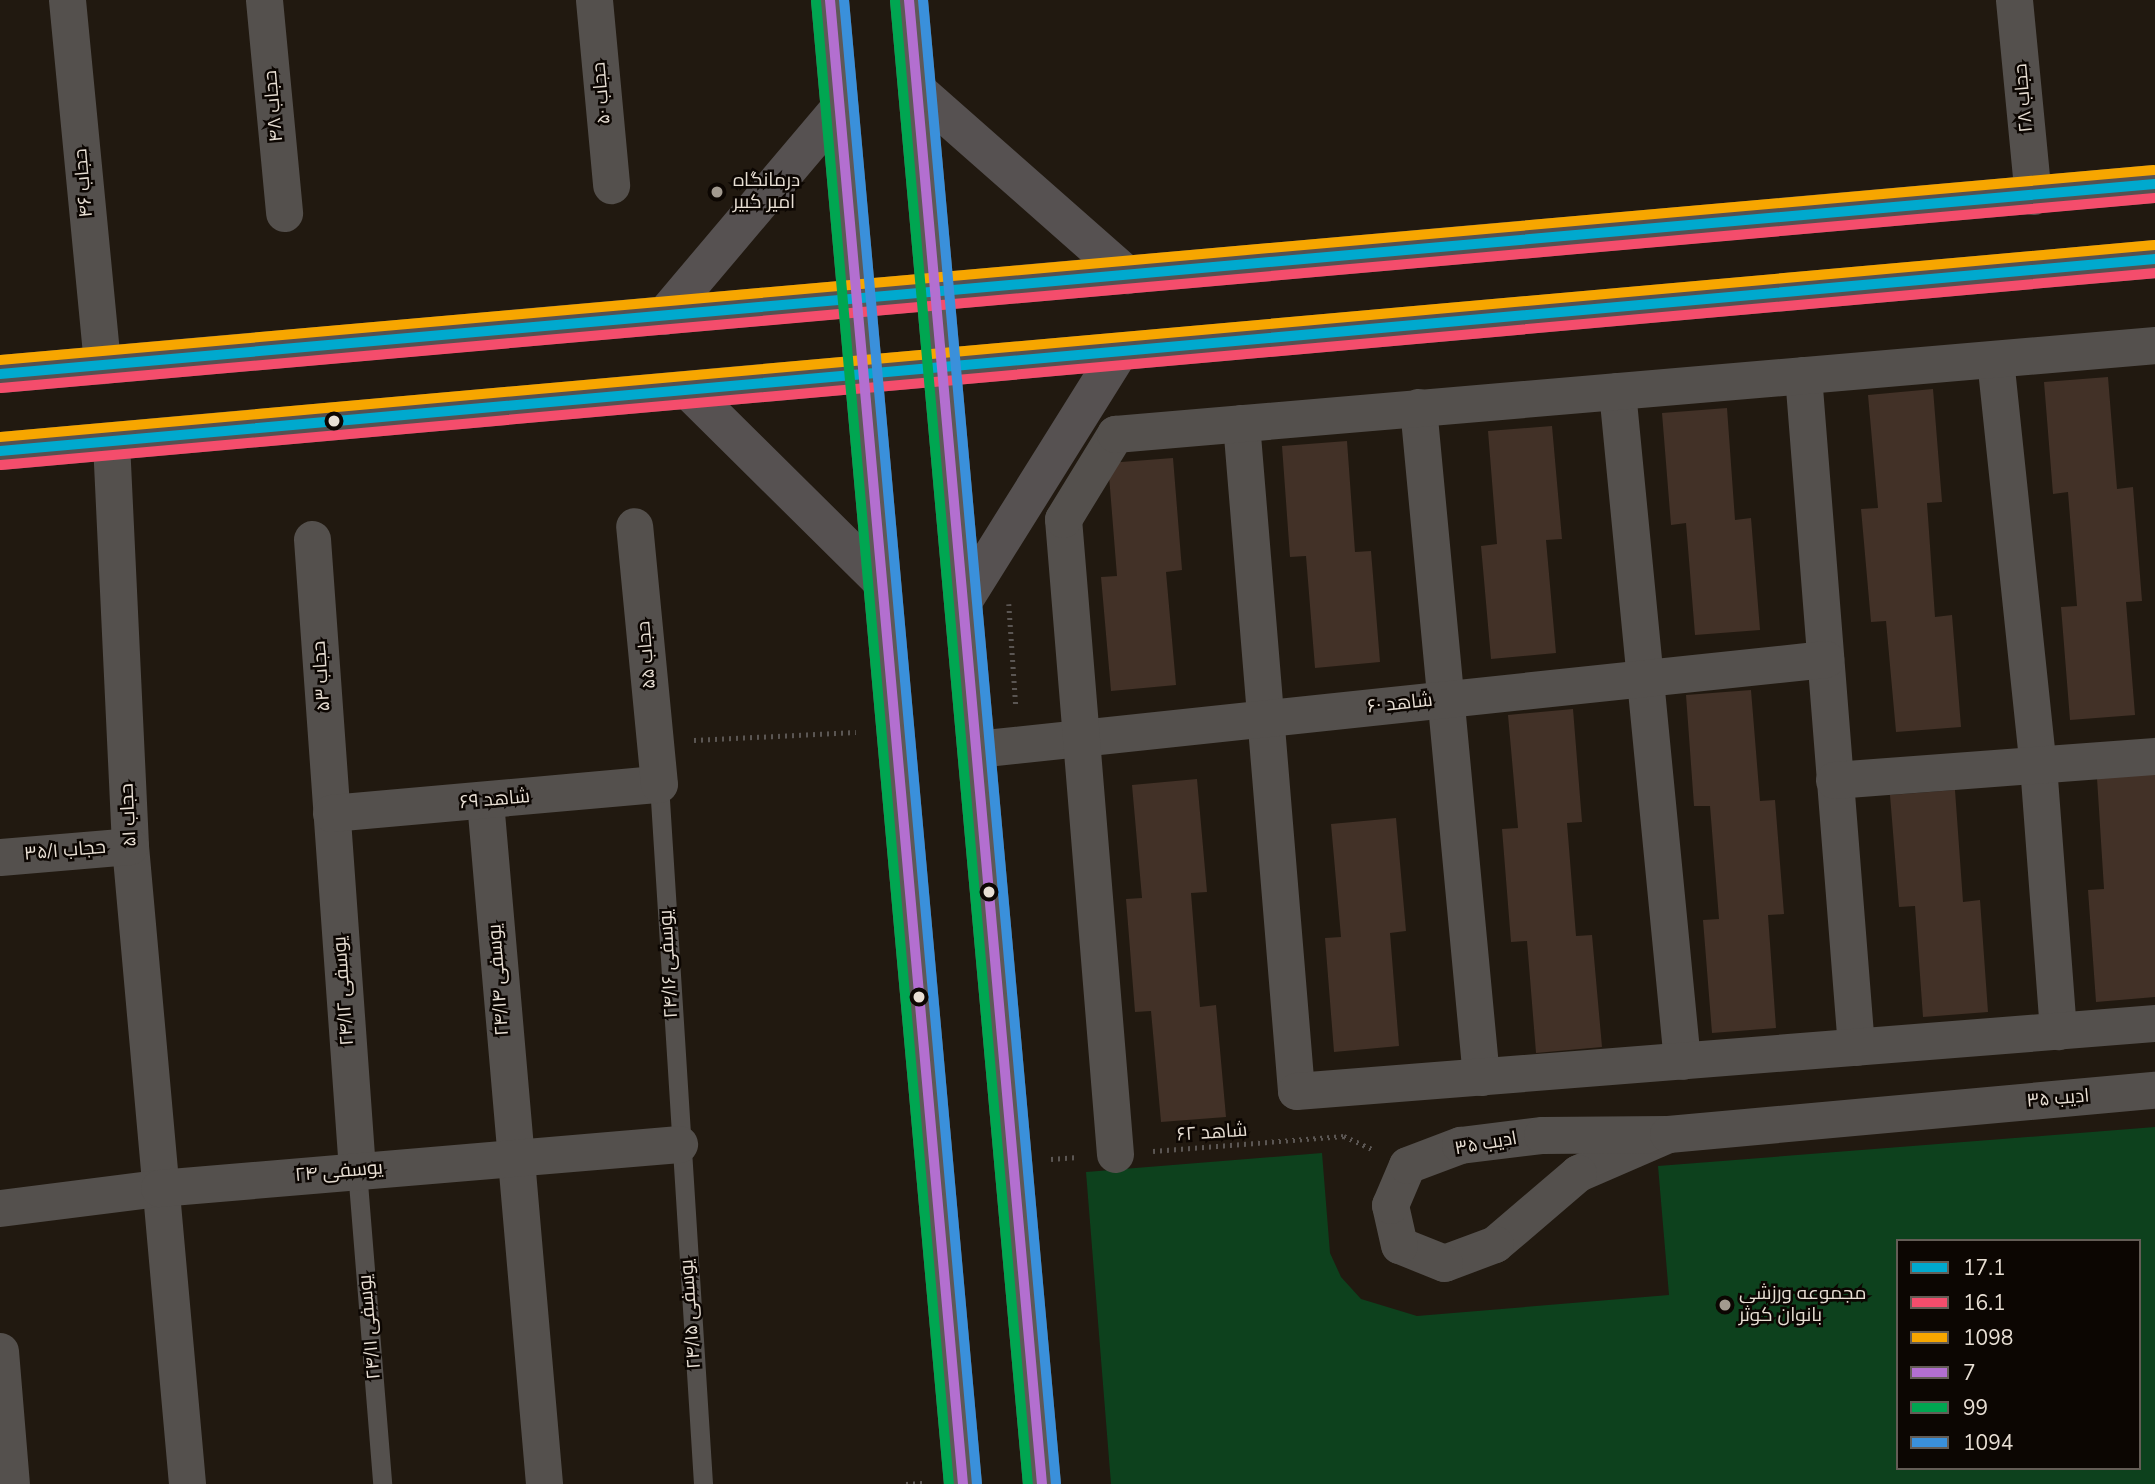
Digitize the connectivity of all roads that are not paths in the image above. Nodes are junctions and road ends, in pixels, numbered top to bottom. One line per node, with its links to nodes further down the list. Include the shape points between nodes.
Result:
1 (67, 0): 21 (street, حجاب ۴۶)
2 (264, 0): 12 (street, حجاب ۴۸)
3 (594, 0): 10 (street, حجاب ۵۰)
4 (830, 0): 8 (main road)
5 (909, 0): 7 (main road)
6 (2014, 0): 11 (street, حجاب ۲۸)
7 (917, 90): 14 (main road); 15 (main road)
8 (840, 107): 16 (main road); 17 (main road)
9 (2155, 184): 11 (main road)
10 (611, 185)
11 (2033, 196): 14 (main road)
12 (284, 213)
13 (2155, 259): 19 (main road)
14 (1127, 275): 15 (main road)
15 (935, 292): 16 (main road); 22 (main road)
16 (857, 299): 17 (main road); 24 (main road)
17 (664, 316): 21 (main road)
18 (2155, 345): 20 (street)
19 (1119, 352): 22 (main road); 35 (main road)
20 (1995, 359): 25 (street); 43 (street)
21 (102, 365): 23 (main road)
22 (942, 368): 24 (main road); 35 (main road)
23 (0, 374)
24 (863, 374): 26 (main road); 34 (main road)
25 (1803, 375): 27 (street); 36 (street)
26 (688, 390): 30 (main road); 34 (main road)
27 (1617, 391): 28 (street); 37 (street)
28 (1419, 407): 29 (street); 38 (street)
29 (1241, 422): 39 (street); 40 (street, via 1115,434 1063,519)
30 (111, 442): 31 (main road); 48 (street, حجاب ۵۱)
31 (0, 452)
32 (635, 526): 45 (street, حجاب ۵۵)
33 (312, 539): 47 (street, حجاب ۵۳)
34 (883, 582): 69 (main road)
35 (962, 602): 41 (main road)
36 (1825, 659): 37 (street, شاهد ۶۰); 44 (street)
37 (1644, 678): 38 (street, شاهد ۶۰); 53 (street)
38 (1446, 699): 39 (street, شاهد ۶۰); 54 (street)
39 (1264, 719): 40 (street, شاهد ۶۰); 54 (street, via 1296,1091)
40 (1083, 738): 41 (street, شاهد ۶۰); 58 (street)
41 (976, 749): 70 (main road)
42 (2155, 756): 43 (street)
43 (2038, 765): 44 (street); 51 (street)
44 (1834, 780): 52 (street)
45 (659, 784): 46 (street, شاهد ۶۹); 57 (lane, یوسفی ۲۴/۱۶)
46 (485, 801): 47 (street, شاهد ۶۹); 59 (street, یوسفی ۲۴/۱۴)
47 (331, 813): 60 (street, یوسفی ۲۴/۱۲)
48 (130, 846): 49 (street, حجاب ۳۵/۱); 61 (street, حجاب ۵۱)
49 (0, 857)
50 (2155, 1023): 51 (street)
51 (2058, 1031): 52 (street)
52 (1856, 1047): 53 (street)
53 (1682, 1061): 54 (street)
54 (1480, 1077)
55 (2155, 1090): 56 (street, ادیب ۳۵)
56 (1668, 1134): 56 (street, ادیب ۳۵, via 1542,1135 1460,1145 1407,1165 1390,1205 1399,1245 1444,1263 1495,1244 1578,1173)
57 (679, 1144): 59 (street, یوسفی ۲۴); 68 (lane, یوسفی ۲۴/۱۵)
58 (1115, 1154)
59 (512, 1159): 60 (street, یوسفی ۲۴); 67 (street, یوسفی ۲۴/۱۴)
60 (358, 1170): 61 (street, یوسفی ۲۴); 66 (lane, یوسفی ۲۴/۱۱)
61 (159, 1188): 62 (street, یوسفی ۲۴); 65 (street, حجاب ۵۱)
62 (0, 1208)
63 (0, 1351): 64 (street)
64 (11, 1484)
65 (187, 1484)
66 (382, 1484)
67 (544, 1484)
68 (703, 1484)
69 (963, 1484)
70 (1042, 1484)

